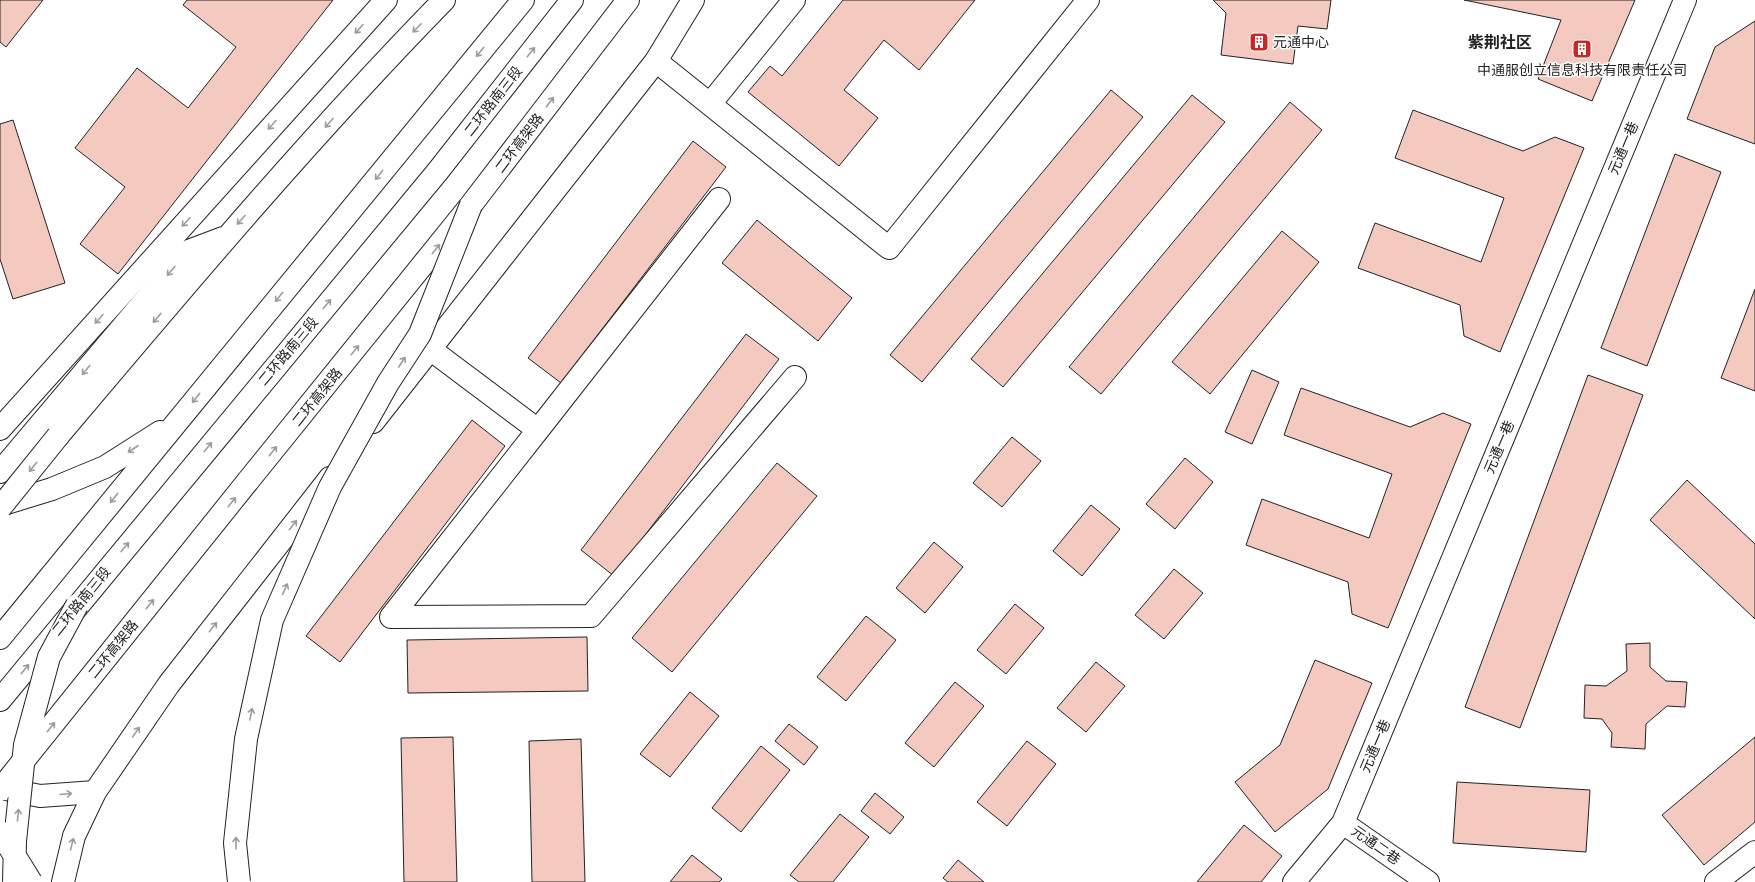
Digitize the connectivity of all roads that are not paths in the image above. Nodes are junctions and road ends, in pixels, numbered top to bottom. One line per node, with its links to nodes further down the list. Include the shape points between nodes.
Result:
1 (386, 0): 18 (main road, one-way to 18)
2 (444, 0): 14 (main road, one-way to 14, via 392,53)
3 (523, 0): 17 (main road, one-way to 17)
4 (572, 0): 23 (main road, 二环路南三段, one-way to 4, via 438,171)
5 (628, 0): 13 (main road, 二环高架路, one-way to 5)
6 (693, 0): 10 (main road)
7 (794, 0): 11 (main road)
8 (1088, 0): 11 (main road, via 889,248)
9 (1685, 0): 28 (main road, 元通一巷)
10 (656, 61): 11 (main road); 15 (main road)
11 (710, 104)
12 (719, 199): 19 (main road)
13 (471, 205): 26 (main road, 二环高架路, one-way to 13, bridge); 34 (main road, one-way to 13, bridge, via 235,843 246,739 272,620 330,487 388,383 420,334)
14 (226, 236): 20 (main road, one-way to 20, via 186,252); 22 (main road, one-way to 22, bridge)
15 (430, 349): 19 (main road); 27 (main road, one-way to 15, via 169,684)
16 (795, 377): 19 (main road, via 591,616 391,617)
17 (178, 420): 21 (main road, one-way to 21, via 105,467 52,490); 24 (main road, one-way to 24)
18 (0, 429)
19 (538, 430)
20 (0, 472)
21 (0, 505)
22 (0, 508)
23 (77, 605): 25 (main road, 二环路南三段, one-way to 23, bridge); 31 (main road, one-way to 23, bridge, via 15,841 25,745 49,656)
24 (0, 638)
25 (0, 700)
26 (0, 788): 27 (main road, one-way to 27, via 40,796)
27 (96, 792): 33 (main road, one-way to 27, via 74,836)
28 (1343, 823): 35 (main road, 元通一巷); 36 (main road, 元通二巷)
29 (0, 832): 32 (main road, bridge)
30 (1755, 852): 37 (main road)
31 (14, 882)
32 (31, 882)
33 (63, 882)
34 (240, 882)
35 (1294, 882)
36 (1428, 882)
37 (1716, 882)

